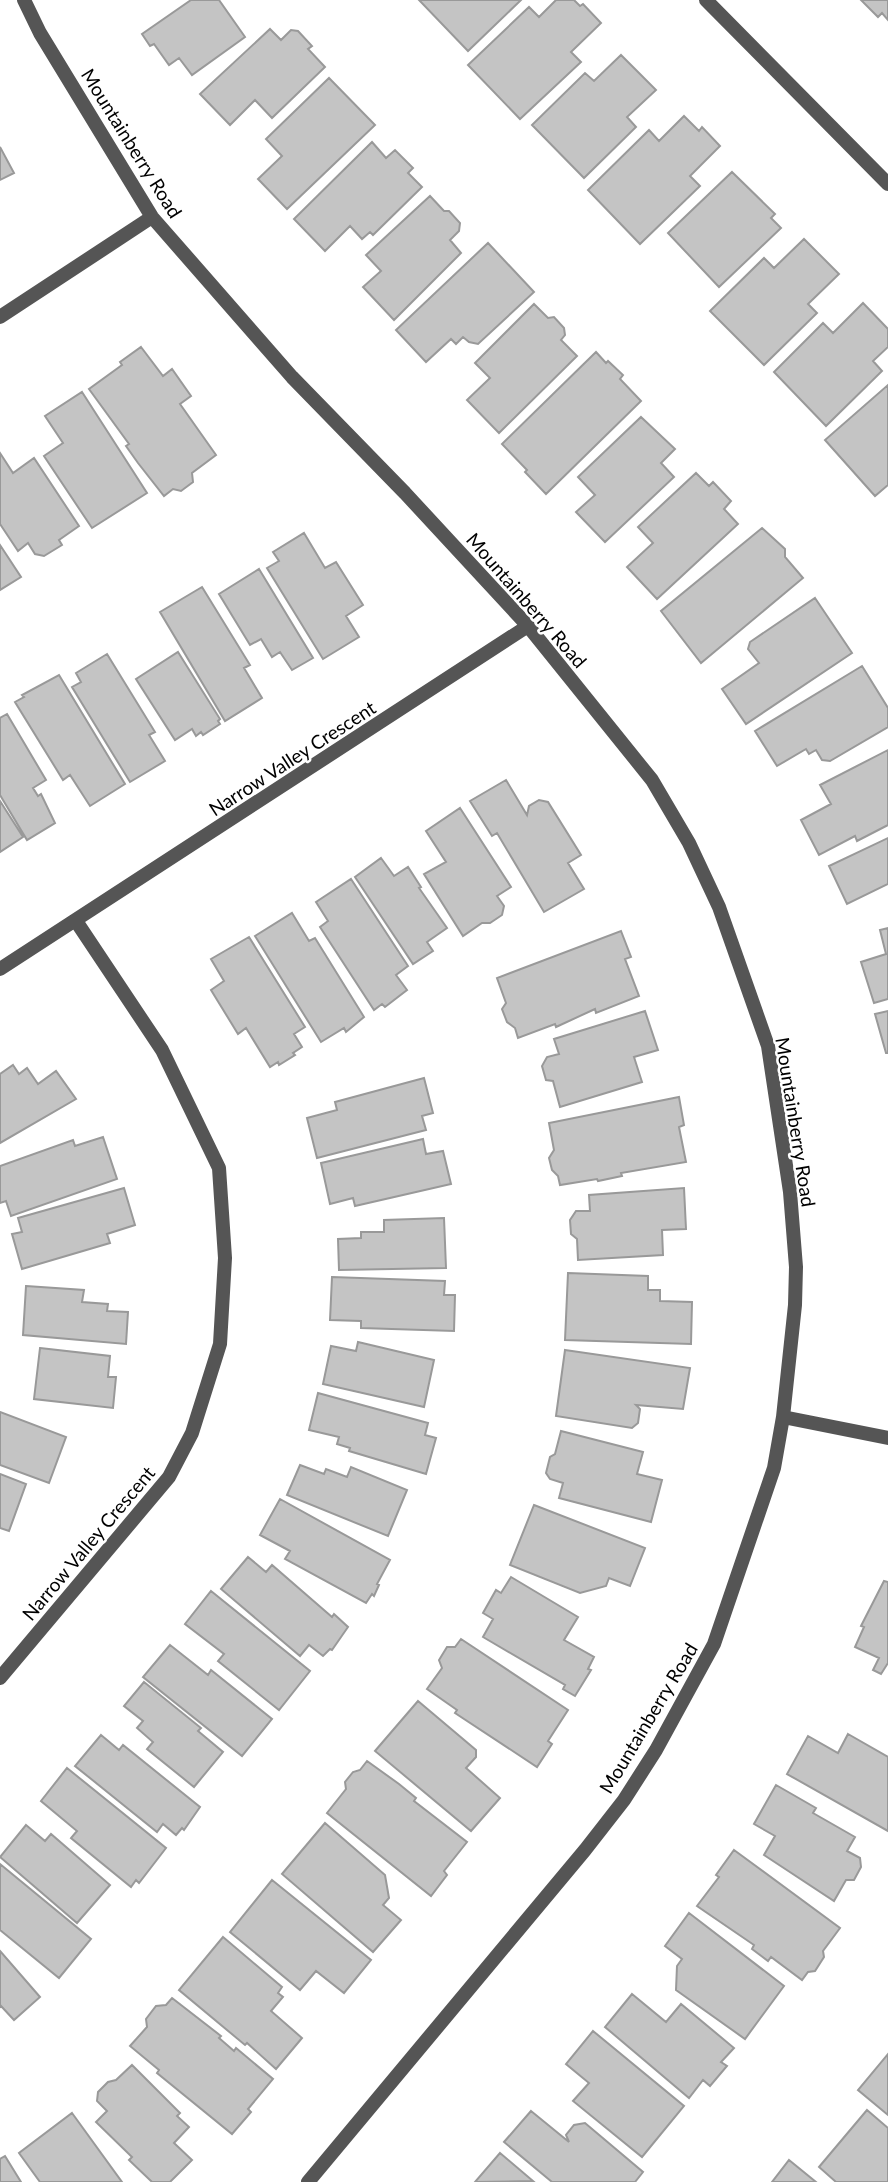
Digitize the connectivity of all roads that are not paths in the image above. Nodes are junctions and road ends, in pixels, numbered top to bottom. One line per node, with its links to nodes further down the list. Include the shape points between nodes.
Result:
1 (24, 0): 4 (street, Mountainberry Road)
2 (706, 0): 3 (street)
3 (888, 184)
4 (152, 217): 5 (street); 6 (street, Mountainberry Road, via 292,377)
5 (0, 317)
6 (528, 626): 7 (street, Narrow Valley Crescent); 9 (street, Mountainberry Road, via 664,799 719,907 768,1046 792,1217 795,1305)
7 (76, 921): 8 (street, Narrow Valley Crescent); 11 (street, Narrow Valley Crescent, via 162,1051 219,1168 225,1258 220,1344 192,1433 169,1477)
8 (0, 969)
9 (783, 1417): 10 (street); 12 (street, Mountainberry Road, via 774,1468 714,1644 656,1750 585,1850)
10 (888, 1438)
11 (0, 1678)
12 (308, 2182)

